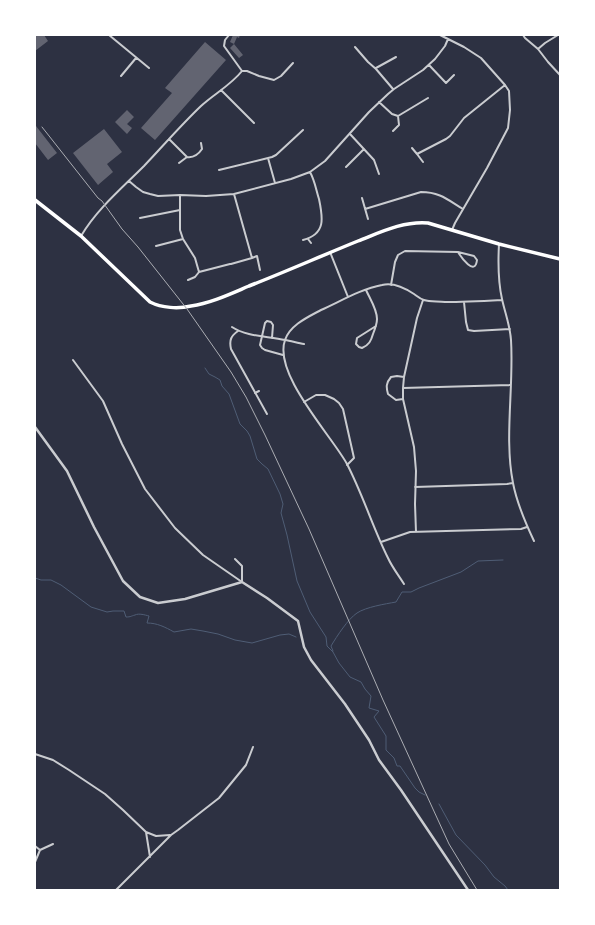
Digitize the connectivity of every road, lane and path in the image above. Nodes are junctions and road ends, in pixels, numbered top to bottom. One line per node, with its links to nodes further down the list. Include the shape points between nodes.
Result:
1 (109, 35): 10 (street)
2 (229, 35): 15 (street, via 224,46)
3 (440, 35): 6 (street)
4 (523, 35): 8 (street)
5 (558, 35): 8 (street)
6 (448, 39): 12 (street); 19 (street, via 481,58)
7 (355, 47): 14 (street)
8 (538, 49): 17 (street)
9 (396, 57): 14 (street)
10 (136, 58): 13 (street); 18 (street)
11 (293, 63): 15 (street, via 274,80)
12 (429, 65): 16 (street, via 446,83); 20 (street)
13 (149, 68)
14 (376, 68): 20 (street)
15 (242, 70): 21 (street)
16 (454, 75)
17 (560, 75)
18 (121, 76)
19 (505, 85): 33 (street, via 464,118 450,136); 49 (street, via 509,91 508,128)
20 (394, 89): 23 (street)
21 (222, 90): 25 (street); 29 (street, via 202,105)
22 (428, 98): 24 (street)
23 (379, 102): 24 (street); 28 (street)
24 (398, 116): 27 (street, via 399,126)
25 (254, 123)
26 (303, 130): 35 (street, via 276,155)
27 (392, 131)
28 (350, 134): 32 (street); 40 (street, via 325,161)
29 (169, 139): 34 (street); 42 (street)
30 (201, 143): 34 (street, via 200,153)
31 (412, 148): 33 (street)
32 (364, 149): 38 (street); 41 (street, via 374,160)
33 (417, 154): 36 (street)
34 (187, 157): 37 (street)
35 (268, 158): 39 (street); 43 (street)
36 (423, 162)
37 (179, 163)
38 (346, 167)
39 (219, 170)
40 (310, 172): 43 (street); 56 (street, via 314,179 322,220 321,226)
41 (379, 174)
42 (129, 181): 45 (street, via 150,194); 54 (street, via 98,211)
43 (275, 183): 44 (street)
44 (234, 194): 45 (street); 63 (street)
45 (180, 195): 50 (street)
46 (362, 198): 48 (street)
47 (35, 200): 54 (highway)
48 (365, 209): 49 (street, via 421,192 438,194); 52 (street)
49 (463, 209): 53 (street)
50 (180, 210): 51 (street); 55 (street, via 180,230)
51 (140, 218)
52 (368, 219)
53 (452, 230): 59 (highway); 61 (highway, via 428,223 409,223)
54 (81, 236): 61 (highway, via 150,302 173,307 193,306 215,299)
55 (183, 239): 60 (street); 66 (street)
56 (308, 239): 57 (street); 58 (street)
57 (303, 240)
58 (311, 243)
59 (499, 244): 64 (highway); 72 (street)
60 (156, 246)
61 (330, 252): 70 (street)
62 (458, 252): 62 (street, via 474,256 477,264 471,267); 68 (street, via 405,251 398,255 395,262)
63 (252, 258): 65 (street, via 257,256); 66 (street)
64 (560, 259)
65 (260, 270)
66 (200, 272): 67 (street)
67 (188, 280)
68 (391, 284): 69 (street); 71 (street, via 403,287)
69 (366, 290): 70 (street); 74 (street, via 376,313)
70 (348, 297): 80 (street, via 304,319 294,326)
71 (423, 300): 73 (street); 84 (street)
72 (502, 300): 73 (street); 76 (street)
73 (464, 302): 76 (street, via 468,330)
74 (376, 326): 74 (street, via 371,342 366,347 358,347 356,338)
75 (232, 327): 77 (street)
76 (510, 329): 85 (street)
77 (238, 331): 78 (street); 88 (street, via 231,338 231,349)
78 (262, 336): 79 (street); 79 (street, via 264,323 267,321 273,325); 82 (street, via 262,348)
79 (272, 338): 80 (street)
80 (285, 340): 81 (street); 82 (street)
81 (304, 344)
82 (283, 355): 90 (street)
83 (73, 360): 101 (street, via 103,401 145,489 175,528 203,554)
84 (404, 377): 86 (street); 89 (street, via 391,377 386,388 388,394 396,400)
85 (511, 385): 86 (street); 94 (street, via 510,448)
86 (404, 388): 89 (street)
87 (259, 391): 88 (street)
88 (255, 393): 91 (street)
89 (403, 399): 95 (street, via 414,447)
90 (304, 402): 93 (street); 93 (street, via 316,395 325,395 334,399 343,409 354,458)
91 (267, 414)
92 (35, 427): 101 (street, via 67,471 123,581 140,598 158,603 185,599)
93 (347, 465): 99 (street)
94 (513, 483): 95 (street); 96 (street)
95 (416, 487): 97 (street)
96 (527, 527): 97 (street); 98 (street)
97 (416, 532): 99 (street)
98 (534, 541)
99 (381, 542): 102 (street, via 388,559)
100 (235, 560): 101 (street, via 242,566)
101 (242, 582): 113 (street, via 298,621 304,647 311,660 369,740 379,760)
102 (404, 584)
103 (253, 747): 106 (street, via 246,765 219,798)
104 (35, 754): 105 (street, via 53,760 105,794)
105 (146, 832): 106 (street, via 156,836); 110 (street)
106 (171, 835): 110 (street)
107 (53, 844): 109 (street)
108 (35, 846): 109 (street)
109 (40, 850): 111 (street)
110 (150, 857): 112 (street)
111 (35, 862)
112 (116, 890)
113 (468, 890)

